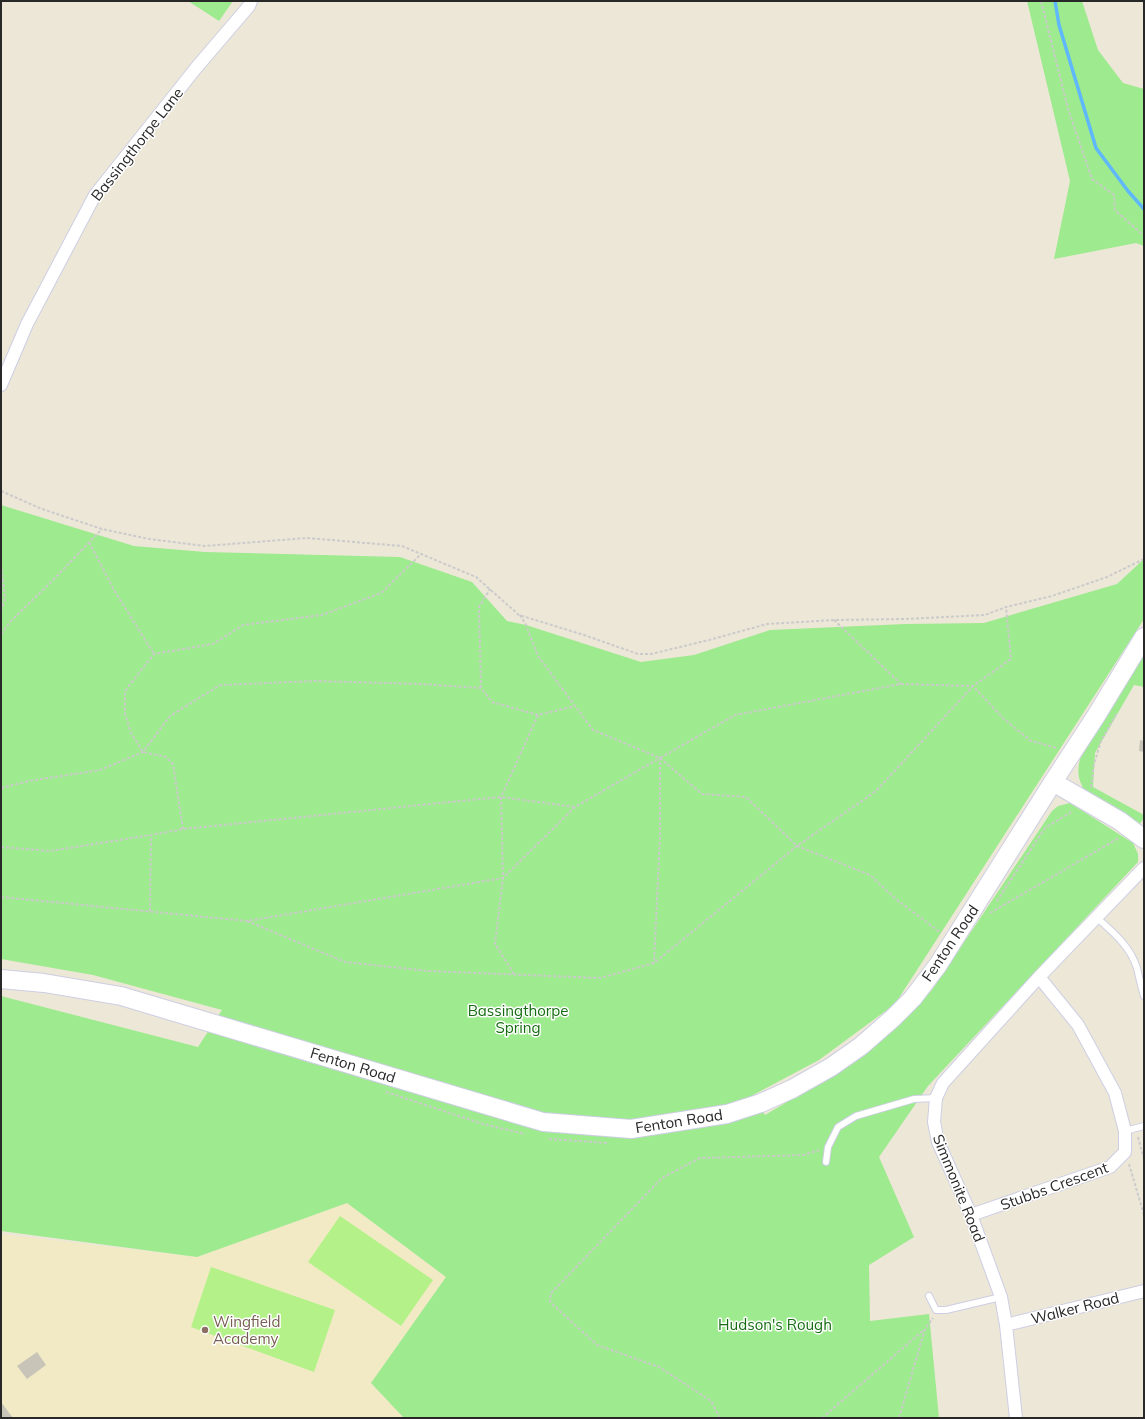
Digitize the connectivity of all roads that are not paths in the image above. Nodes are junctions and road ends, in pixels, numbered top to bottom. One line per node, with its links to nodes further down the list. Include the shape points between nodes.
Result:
1 (251, 1): 2 (street, Bassingthorpe Lane, via 95,195 27,324)
2 (1, 386)
3 (1144, 637): 4 (street, Fenton Road)
4 (1053, 782): 5 (street, via 1120,821); 9 (street, Fenton Road, via 938,965 913,998 861,1046 831,1067 792,1089 726,1114 631,1129 543,1122 121,996 44,983)
5 (1140, 836)
6 (1144, 868): 7 (street, Simmonite Road)
7 (1096, 917): 8 (street, Simmonite Road); 10 (lane, via 1118,937 1131,955)
8 (1039, 977): 11 (street, Simmonite Road, via 943,1083); 13 (street, Stubbs Crescent, via 1078,1025 1115,1093)
9 (1, 979)
10 (1144, 996)
11 (936, 1098): 14 (lane, via 914,1099 856,1116 838,1127 828,1147); 15 (street, Simmonite Road, via 934,1122 938,1142)
12 (1144, 1126): 13 (lane)
13 (1130, 1130): 15 (street, Stubbs Crescent, via 1125,1152 1110,1167)
14 (826, 1162)
15 (971, 1215): 18 (street, Simmonite Road)
16 (1144, 1291): 19 (street, Walker Road)
17 (929, 1296): 18 (lane, via 936,1310)
18 (1001, 1297): 19 (street, Simmonite Road)
19 (1006, 1325): 20 (street, Simmonite Road)
20 (1016, 1418)

